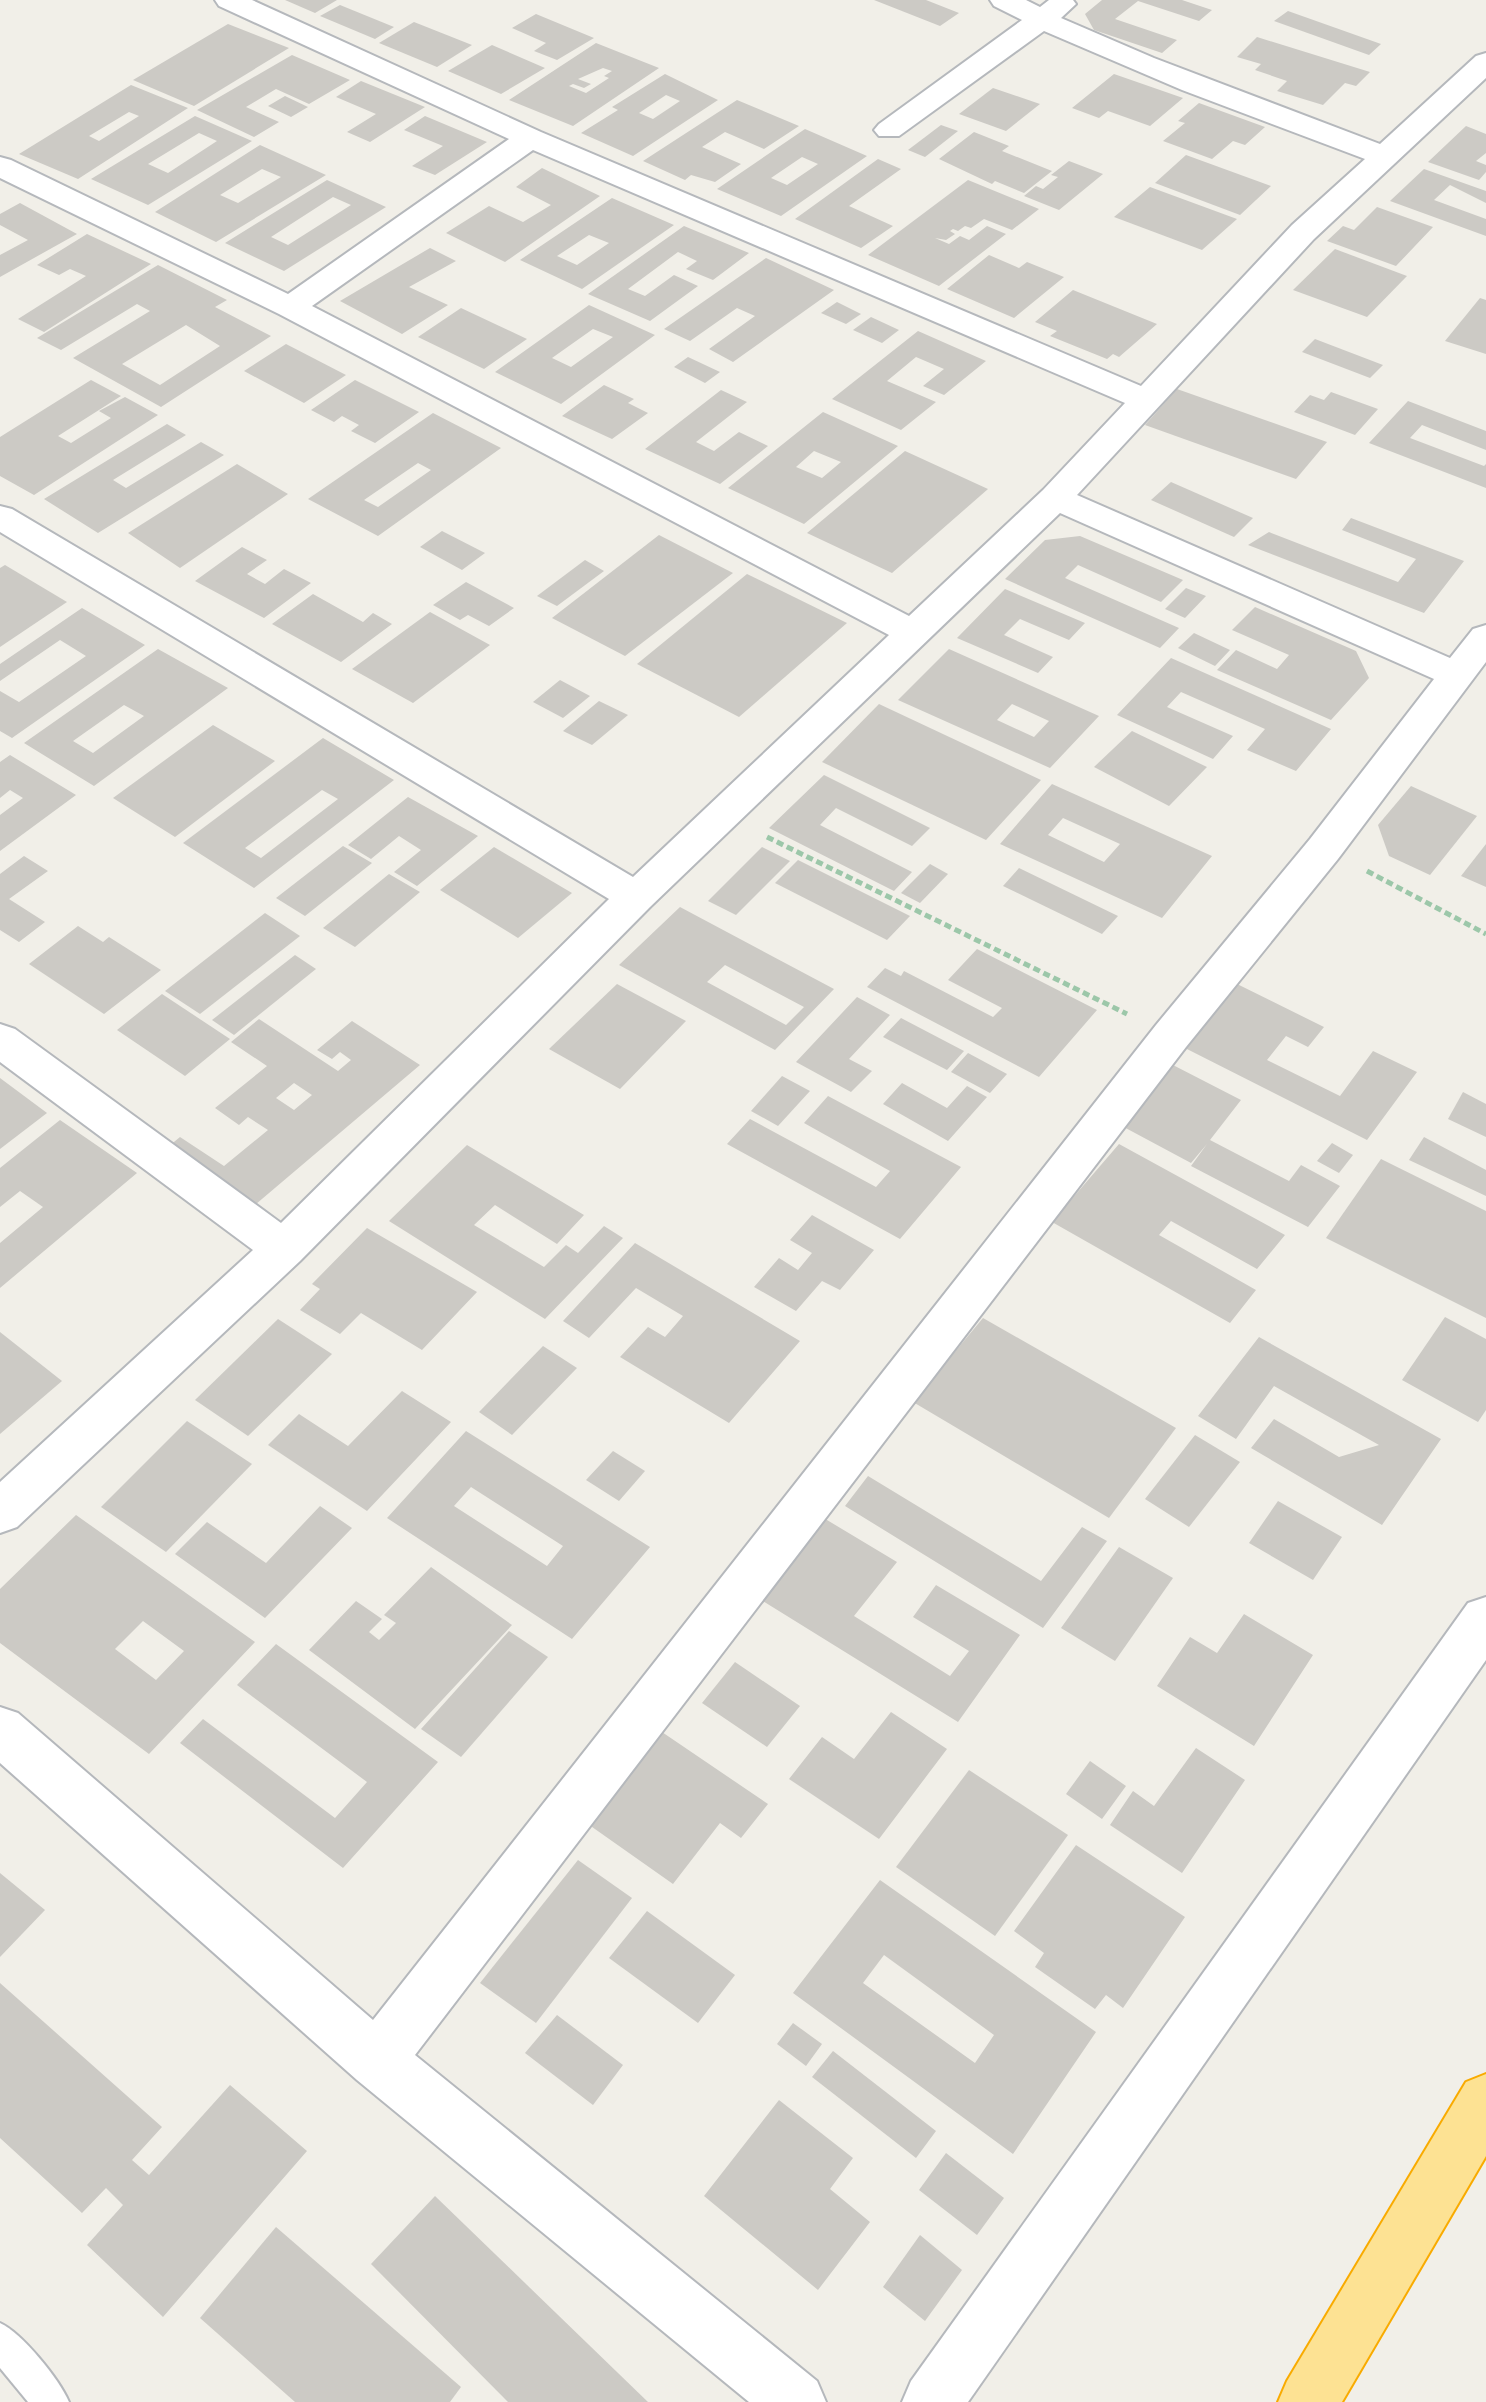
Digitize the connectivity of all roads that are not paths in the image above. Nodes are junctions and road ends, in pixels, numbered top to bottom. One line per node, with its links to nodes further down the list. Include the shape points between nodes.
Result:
1 (229, 0): 7 (street)
2 (1004, 0): 4 (street)
3 (1068, 0): 4 (street)
4 (1041, 19): 6 (street); 8 (street)
5 (1486, 62): 8 (street)
6 (889, 130)
7 (530, 138): 10 (street); 11 (street)
8 (1385, 156): 11 (street, via 1303,232)
9 (0, 166): 10 (street)
10 (290, 307): 14 (street)
11 (1143, 399): 12 (street)
12 (1055, 498): 14 (street); 16 (street)
13 (0, 517): 17 (street)
14 (913, 633): 17 (street)
15 (1486, 637): 16 (street)
16 (1459, 676): 23 (street, via 1171,1036)
17 (636, 897): 19 (street)
18 (0, 1040): 19 (street)
19 (284, 1248): 20 (street)
20 (0, 1512)
21 (1486, 1619): 28 (street)
22 (0, 1730): 23 (street)
23 (377, 2060): 27 (street)
24 (1486, 2102): 29 (highway)
25 (0, 2341): 26 (lane)
26 (51, 2402)
27 (796, 2402)
28 (932, 2402)
29 (1308, 2402)

